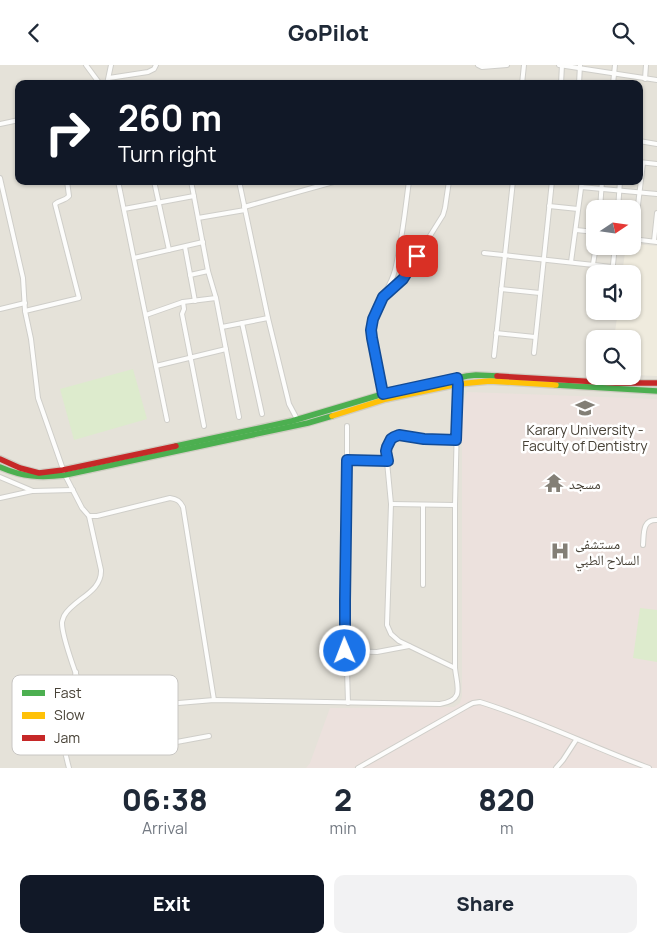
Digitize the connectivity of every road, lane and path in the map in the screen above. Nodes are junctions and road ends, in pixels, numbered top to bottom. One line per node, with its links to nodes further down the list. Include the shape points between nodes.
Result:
1 (86, 65): 14 (street)
2 (111, 65): 12 (street)
3 (156, 65): 12 (street, via 148,72)
4 (478, 65): 5 (street)
5 (507, 65)
6 (524, 65): 15 (street)
7 (561, 65): 10 (street); 16 (street)
8 (614, 65): 11 (street)
9 (646, 65): 13 (street)
10 (580, 67): 11 (street); 17 (street)
11 (614, 74): 13 (street); 18 (street)
12 (109, 78)
13 (645, 79): 19 (street)
14 (97, 80)
15 (522, 80)
16 (561, 80)
17 (579, 80)
18 (613, 80)
19 (657, 80)
20 (15, 121): 21 (street)
21 (0, 124)
22 (643, 142): 23 (street)
23 (657, 144)
24 (643, 163): 25 (street)
25 (657, 165)
26 (0, 178): 79 (street, via 23,278)
27 (68, 185): 81 (street, via 69,196 55,204 79,298)
28 (119, 185): 51 (street)
29 (155, 185): 49 (street)
30 (192, 185): 45 (street)
31 (240, 185): 52 (street)
32 (324, 185): 52 (street)
33 (408, 185): 76 (street, via 395,270)
34 (448, 185): 76 (street, via 443,215 403,279)
35 (513, 185): 65 (street)
36 (552, 185): 50 (street)
37 (602, 185): 41 (street)
38 (620, 185): 42 (street)
39 (640, 185): 43 (street)
40 (581, 187): 41 (street); 53 (street)
41 (601, 190): 42 (street); 46 (street)
42 (619, 191): 43 (street); 47 (street)
43 (640, 193): 44 (street); 48 (street)
44 (657, 194)
45 (194, 196): 49 (street); 55 (street)
46 (600, 200)
47 (618, 200)
48 (639, 200)
49 (159, 203): 51 (street); 62 (street)
50 (549, 206): 53 (street); 67 (street)
51 (124, 209): 66 (street)
52 (244, 209): 55 (street); 83 (street)
53 (578, 209): 56 (street)
54 (657, 213): 60 (street)
55 (198, 218): 59 (street)
56 (576, 231): 57 (street); 68 (street)
57 (586, 232)
58 (641, 240): 60 (street)
59 (203, 242): 61 (street); 71 (street)
60 (656, 242)
61 (185, 247): 62 (street); 72 (street)
62 (169, 250): 66 (street)
63 (484, 253): 65 (street)
64 (595, 255): 69 (street)
65 (504, 256): 67 (street); 73 (street)
66 (134, 258): 82 (street)
67 (544, 260): 68 (street); 74 (street)
68 (571, 263): 69 (street)
69 (594, 264): 70 (street)
70 (600, 265)
71 (208, 271): 72 (street); 75 (street)
72 (190, 275): 77 (street)
73 (501, 289): 74 (street); 86 (street)
74 (540, 293): 87 (street)
75 (216, 297): 77 (street); 85 (street)
76 (383, 297): 99 (street, via 371,330)
77 (195, 301): 78 (street)
78 (182, 302): 82 (street); 91 (street)
79 (25, 303): 80 (street); 81 (street)
80 (0, 309)
81 (25, 311): 111 (street, via 38,398)
82 (146, 315): 92 (street)
83 (268, 318): 84 (street); 102 (street, via 289,404)
84 (242, 323): 85 (street); 100 (street)
85 (222, 327): 88 (street)
86 (496, 333): 87 (street); 90 (street)
87 (535, 337): 89 (street)
88 (226, 349): 91 (street); 101 (street)
89 (534, 353)
90 (494, 357)
91 (191, 358): 92 (street); 104 (street)
92 (156, 366): 103 (street)
93 (458, 381): 95 (main road); 99 (main road); 106 (street); 111 (main road, via 308,423)
94 (657, 383): 96 (main road)
95 (586, 384)
96 (641, 384)
97 (615, 385): 98 (main road)
98 (657, 391)
99 (383, 394): 102 (main road)
100 (262, 414)
101 (239, 417)
102 (297, 419): 111 (main road)
103 (167, 420)
104 (204, 426)
105 (346, 426): 108 (street)
106 (456, 440): 109 (street, via 399,435 391,439 387,447); 117 (street)
107 (0, 459): 111 (main road, via 39,473)
108 (347, 460): 109 (street); 124 (street)
109 (388, 461): 116 (street)
110 (0, 467): 111 (main road, via 31,477 44,478)
111 (64, 473): 113 (street)
112 (0, 477): 114 (street)
113 (73, 490): 114 (street); 119 (street)
114 (32, 491): 115 (street)
115 (0, 498)
116 (391, 505): 118 (street); 123 (street, via 387,625 391,634)
117 (455, 505): 118 (street); 125 (street)
118 (422, 506): 122 (street)
119 (89, 516): 126 (street, via 101,570 100,579 68,609 62,621); 129 (street, via 170,498 180,502)
120 (657, 520): 121 (street, via 651,520 644,528)
121 (642, 545)
122 (423, 585)
123 (410, 646): 124 (street, via 377,652); 125 (street)
124 (345, 651): 131 (street)
125 (454, 668): 131 (street, via 458,694 447,703)
126 (76, 672): 127 (street); 128 (street)
127 (75, 675)
128 (77, 675)
129 (214, 700): 130 (street); 131 (street)
130 (178, 703)
131 (348, 703)
132 (209, 736): 134 (street)
133 (576, 740): 136 (street, via 538,722 474,703); 138 (street); 139 (street)
134 (178, 742)
135 (66, 755): 137 (street)
136 (360, 767)
137 (69, 768)
138 (556, 768)
139 (649, 768)

